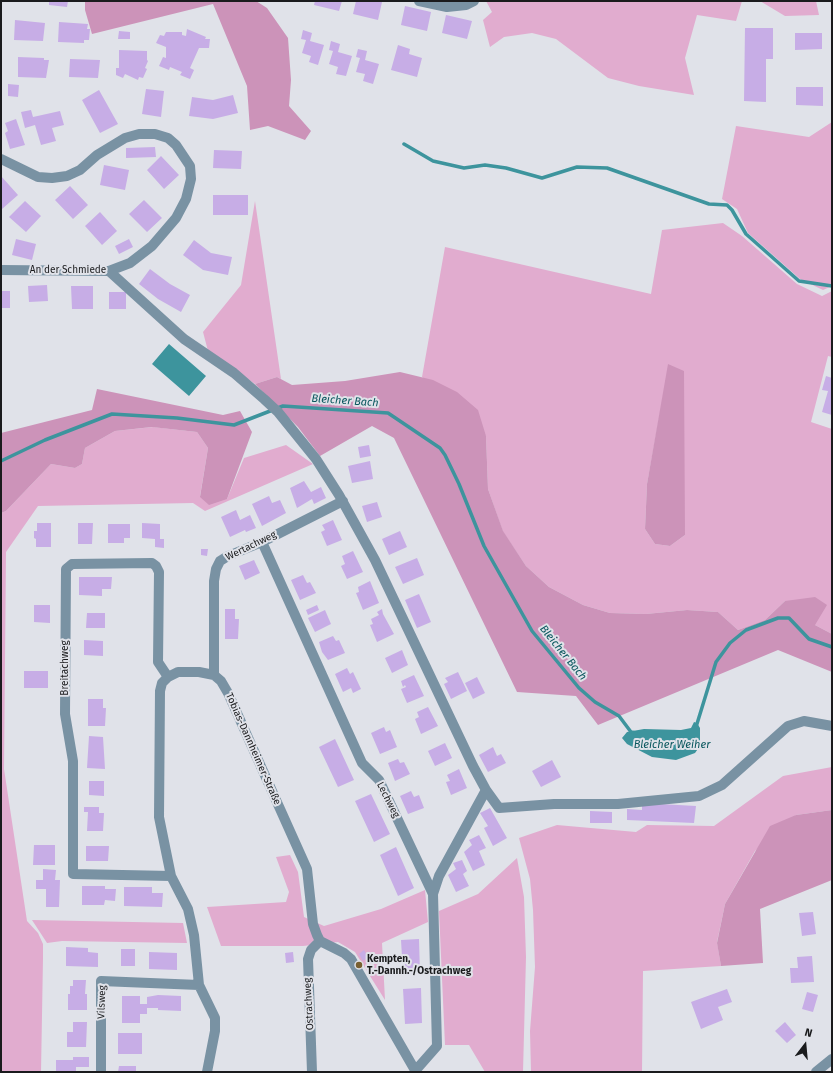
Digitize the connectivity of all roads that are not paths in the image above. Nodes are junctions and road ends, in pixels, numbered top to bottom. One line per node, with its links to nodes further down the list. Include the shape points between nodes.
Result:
1 (418, 1): 2 (street, via 447,7 466,5)
2 (474, 1)
3 (1, 158): 5 (street, An der Schmiede, via 38,177 52,178 67,176 80,170 97,155 125,138 139,134 155,134 168,138 176,145 190,166 191,179 186,199 176,218 142,255 130,263)
4 (1, 270): 5 (street, An der Schmiede)
5 (109, 270): 6 (street, via 184,339 234,373 278,412 316,459)
6 (343, 501): 7 (street, Wertachweg); 11 (street, via 375,560)
7 (262, 542): 8 (street, Wertachweg, via 228,556 216,569); 13 (street, Lechweg, via 362,763 379,780)
8 (214, 675): 9 (street, via 178,672); 14 (street, Tobias-Dannheimer-Straße, via 228,693 301,856 309,879 313,924)
9 (168, 677): 12 (street, via 162,683 160,691 158,782 159,817); 12 (street, Breitachweg, via 158,662 159,572 156,566 152,563 72,564 66,569 65,714 73,761 73,874)
10 (832, 726): 11 (street, via 804,721 788,726 722,785 699,796 618,804 554,804 499,808)
11 (486, 790): 13 (street, via 439,876)
12 (171, 876): 15 (street, via 188,909 194,934)
13 (433, 894): 17 (street, Lechweg, via 437,1046)
14 (320, 941): 17 (street, via 351,959); 20 (street, Ostrachweg, via 311,950 308,959)
15 (199, 984): 18 (street, Vilsweg, via 102,981); 19 (street, via 215,1018)
16 (832, 1059): 21 (street)
17 (416, 1071)
18 (101, 1072)
19 (207, 1072)
20 (312, 1072)
21 (816, 1072)

